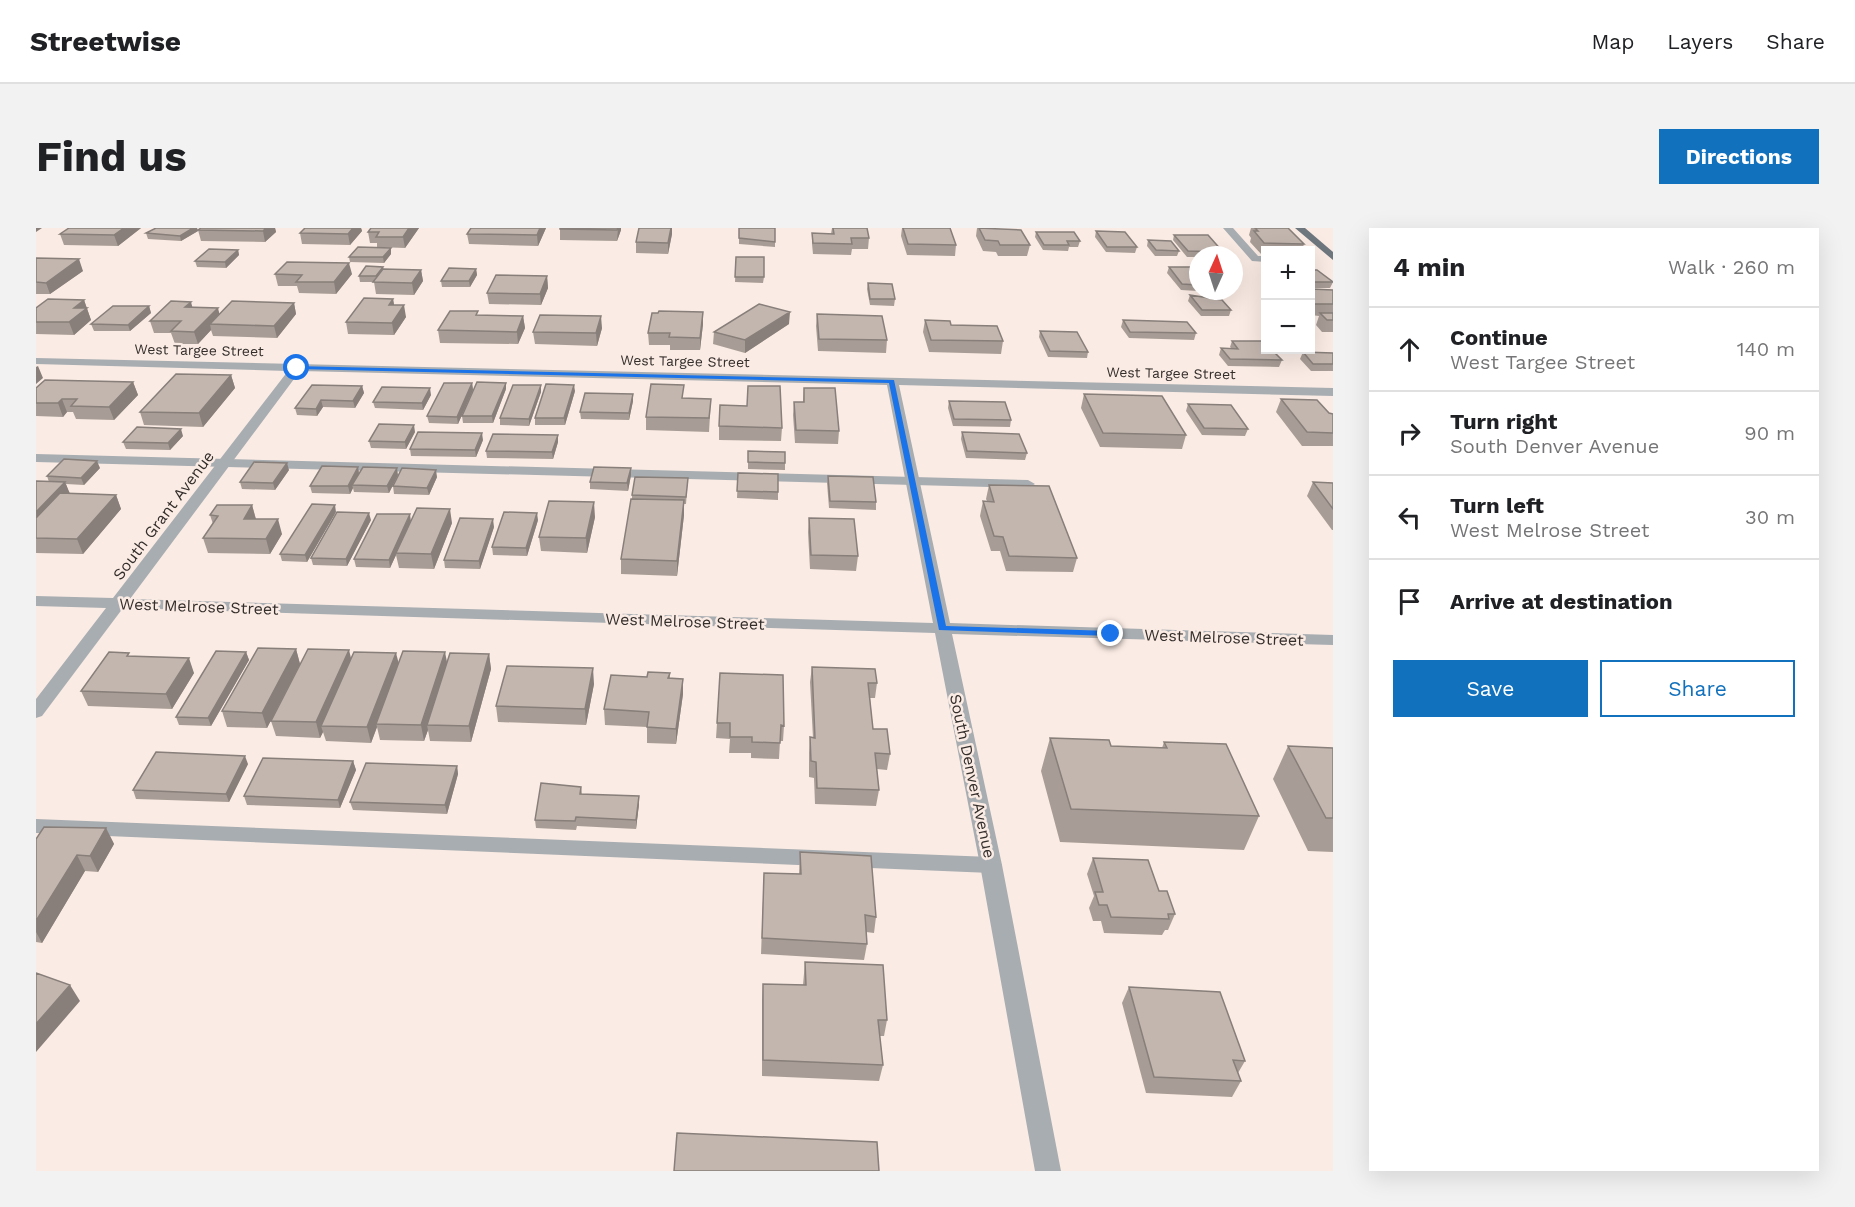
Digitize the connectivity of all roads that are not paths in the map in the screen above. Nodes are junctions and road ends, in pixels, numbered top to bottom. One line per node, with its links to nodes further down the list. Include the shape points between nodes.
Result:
1 (1228, 228): 4 (street, via 1255,259)
2 (1300, 228): 3 (main road)
3 (1333, 257)
4 (1261, 259)
5 (36, 361): 6 (street, West Targee Street)
6 (297, 368): 7 (street, West Targee Street); 10 (street, South Grant Avenue)
7 (892, 381): 8 (street, West Targee Street); 11 (street, South Denver Avenue)
8 (1333, 392)
9 (36, 458): 10 (street)
10 (225, 463): 11 (street); 14 (street, South Grant Avenue)
11 (912, 481): 12 (street); 15 (street, South Denver Avenue)
12 (1028, 484)
13 (36, 601): 14 (street, West Melrose Street)
14 (118, 604): 15 (street, West Melrose Street); 17 (street, South Grant Avenue)
15 (942, 628): 16 (street, West Melrose Street); 19 (street, South Denver Avenue)
16 (1333, 640)
17 (36, 712)
18 (36, 826): 19 (street)
19 (991, 865): 20 (street, South Denver Avenue)
20 (1047, 1171)

